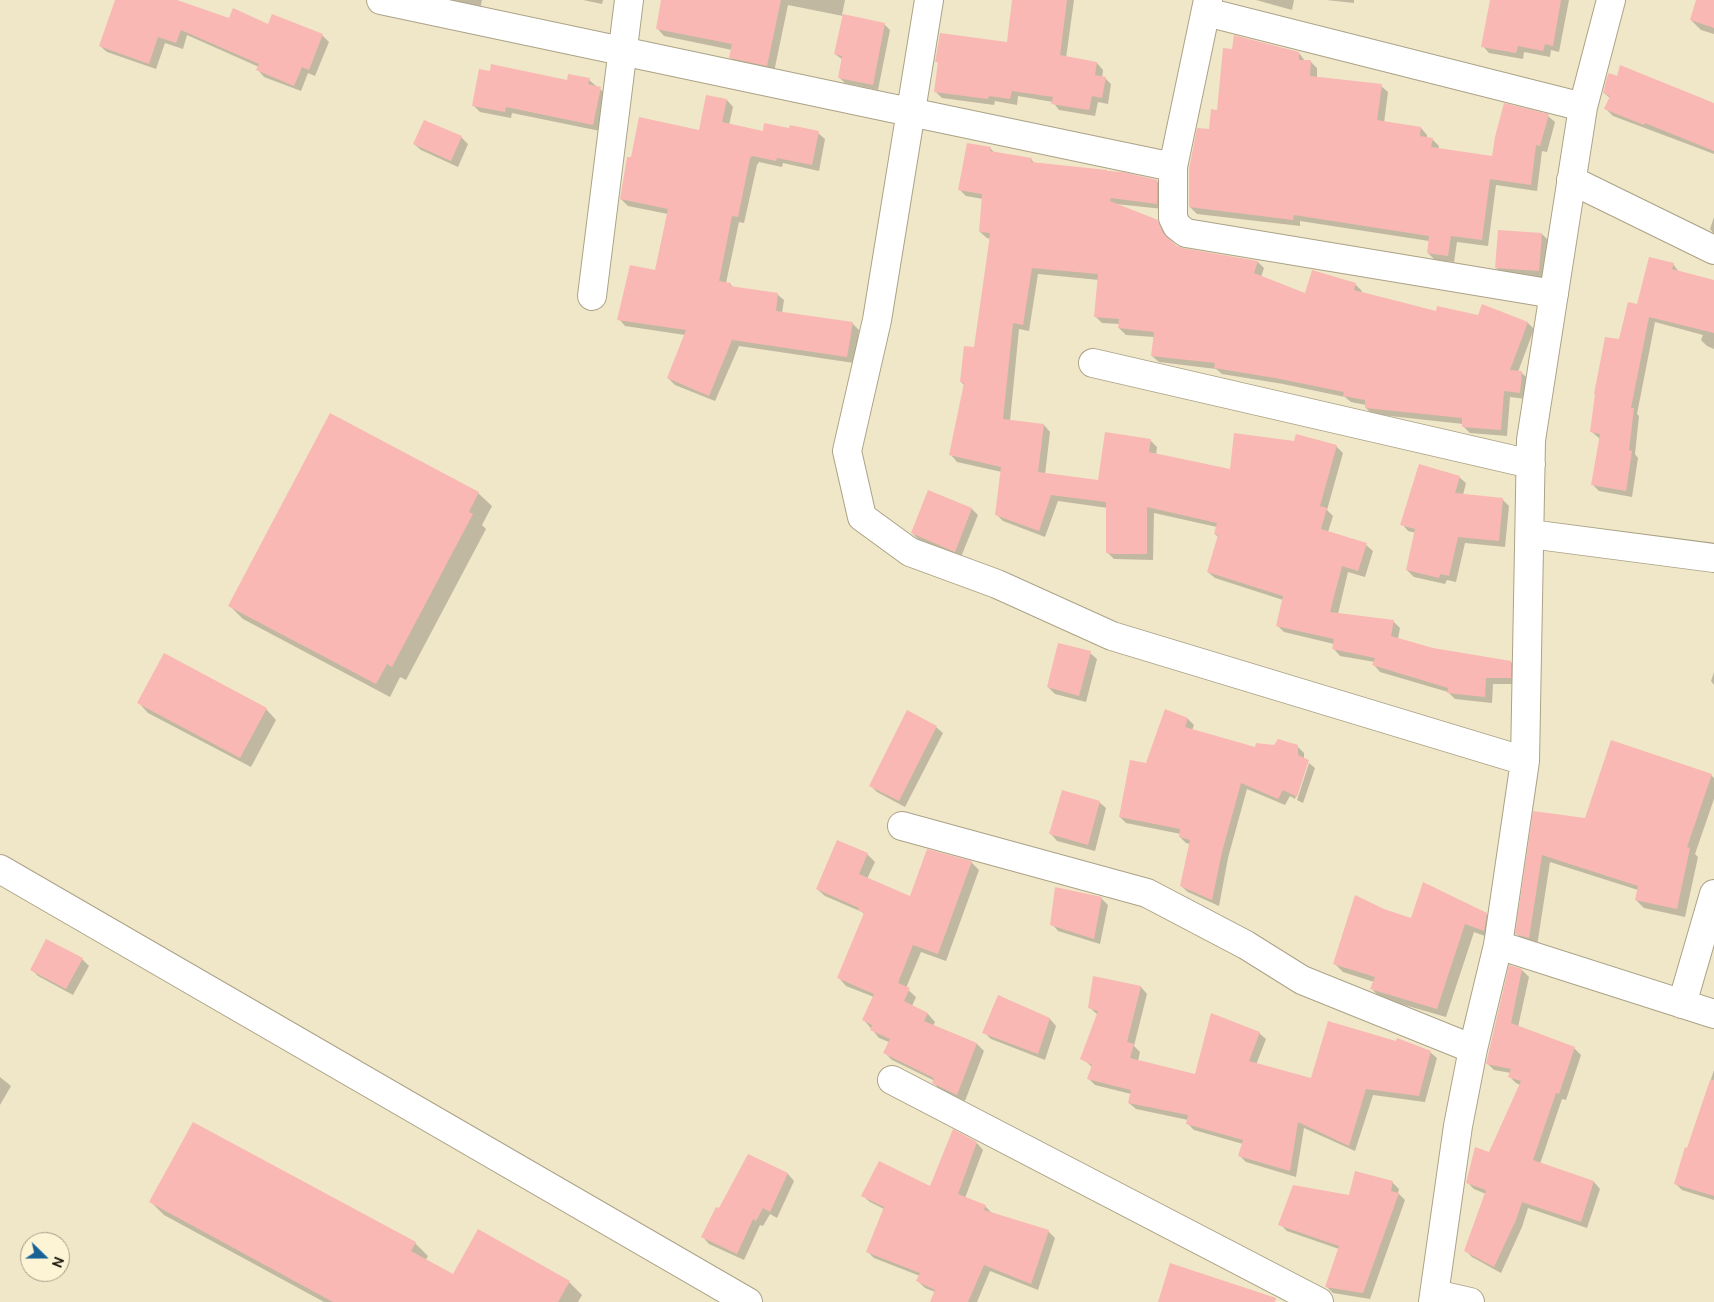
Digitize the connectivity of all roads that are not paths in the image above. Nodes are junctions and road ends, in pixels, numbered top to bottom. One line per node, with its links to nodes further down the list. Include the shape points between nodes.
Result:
1 (381, 0): 6 (street)
2 (629, 0): 6 (street)
3 (930, 0): 8 (street)
4 (1611, 0): 7 (street)
5 (1207, 6): 7 (street); 9 (street)
6 (622, 53): 8 (street); 13 (street)
7 (1583, 107): 10 (street)
8 (911, 111): 9 (street); 18 (street, via 877,320 847,451 862,517 910,552 997,584 1112,636)
9 (1173, 167): 12 (street, via 1174,218 1177,226 1186,233)
10 (1571, 180): 11 (street); 12 (street)
11 (1714, 250)
12 (1554, 294): 15 (street, via 1531,440)
13 (592, 296)
14 (1093, 363): 15 (street)
15 (1531, 464): 16 (street)
16 (1530, 534): 17 (street); 18 (street)
17 (1714, 558)
18 (1525, 761): 22 (street)
19 (902, 826): 25 (street, via 1147,893 1246,945 1302,980)
20 (0, 869): 28 (street)
21 (1714, 894): 23 (street)
22 (1498, 944): 23 (street); 25 (street)
23 (1682, 1004): 24 (street)
24 (1714, 1014)
25 (1473, 1049): 27 (street, via 1458,1126)
26 (892, 1080): 29 (street)
27 (1434, 1298): 30 (street)
28 (746, 1301)
29 (1319, 1302)
30 (1470, 1302)

